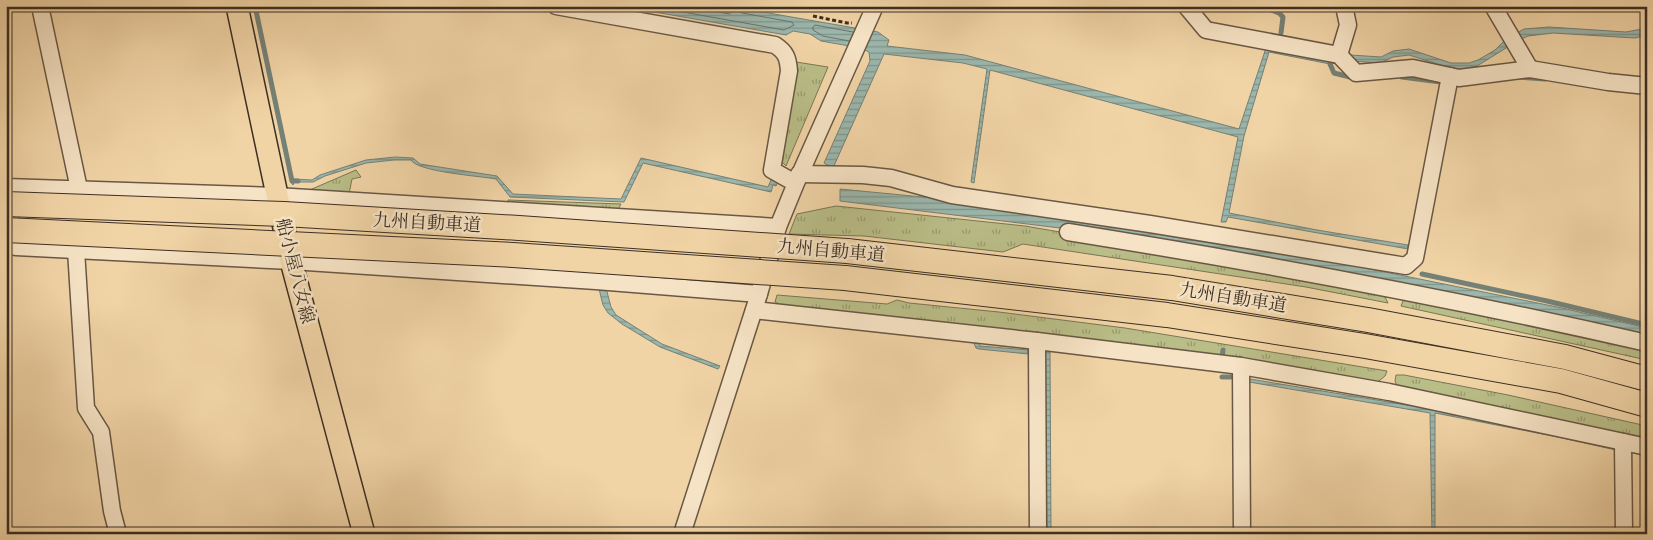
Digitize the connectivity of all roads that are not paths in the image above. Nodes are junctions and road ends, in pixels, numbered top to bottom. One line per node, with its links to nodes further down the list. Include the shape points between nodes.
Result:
1 (40, 6): 14 (street)
2 (237, 6): 16 (main road, 船小屋八女線)
3 (556, 6): 12 (street, via 775,45 782,50 788,58 789,71 772,170)
4 (875, 6): 12 (street, via 861,24 855,51)
5 (1186, 6): 8 (street, via 1206,30)
6 (1344, 6): 8 (street, via 1348,25)
7 (1493, 6): 9 (street)
8 (1339, 55): 10 (street, via 1356,73 1413,68)
9 (1530, 69): 10 (street, via 1459,78); 11 (street)
10 (1450, 76): 12 (street, via 1415,258 1406,266 952,195 891,178)
11 (1647, 86)
12 (794, 176): 18 (street)
13 (6, 187): 14 (street)
14 (79, 189): 16 (street)
15 (6, 193): 21 (street, via 16,246)
16 (276, 196): 18 (street); 22 (main road, 船小屋八女線)
17 (6, 204): 28 (highway, 九州自動車道, bridge, via 284,214 847,251 1172,288 1565,357)
18 (778, 227): 23 (street)
19 (6, 230): 29 (highway, 九州自動車道, bridge, via 513,255 845,278 1167,315 1355,344 1561,381)
20 (1068, 232): 26 (street, via 1397,290)
21 (76, 250): 22 (street); 32 (street, via 86,408 101,432)
22 (291, 261): 23 (street); 33 (main road, 船小屋八女線)
23 (759, 294): 24 (street)
24 (754, 310): 25 (street); 34 (street)
25 (1037, 341): 27 (street); 35 (street)
26 (1647, 343)
27 (1241, 366): 30 (street, via 1389,392); 36 (street)
28 (1647, 378)
29 (1647, 405)
30 (1623, 442): 31 (street); 37 (street)
31 (1647, 447)
32 (118, 534)
33 (364, 534)
34 (682, 534)
35 (1038, 534)
36 (1242, 534)
37 (1624, 534)

